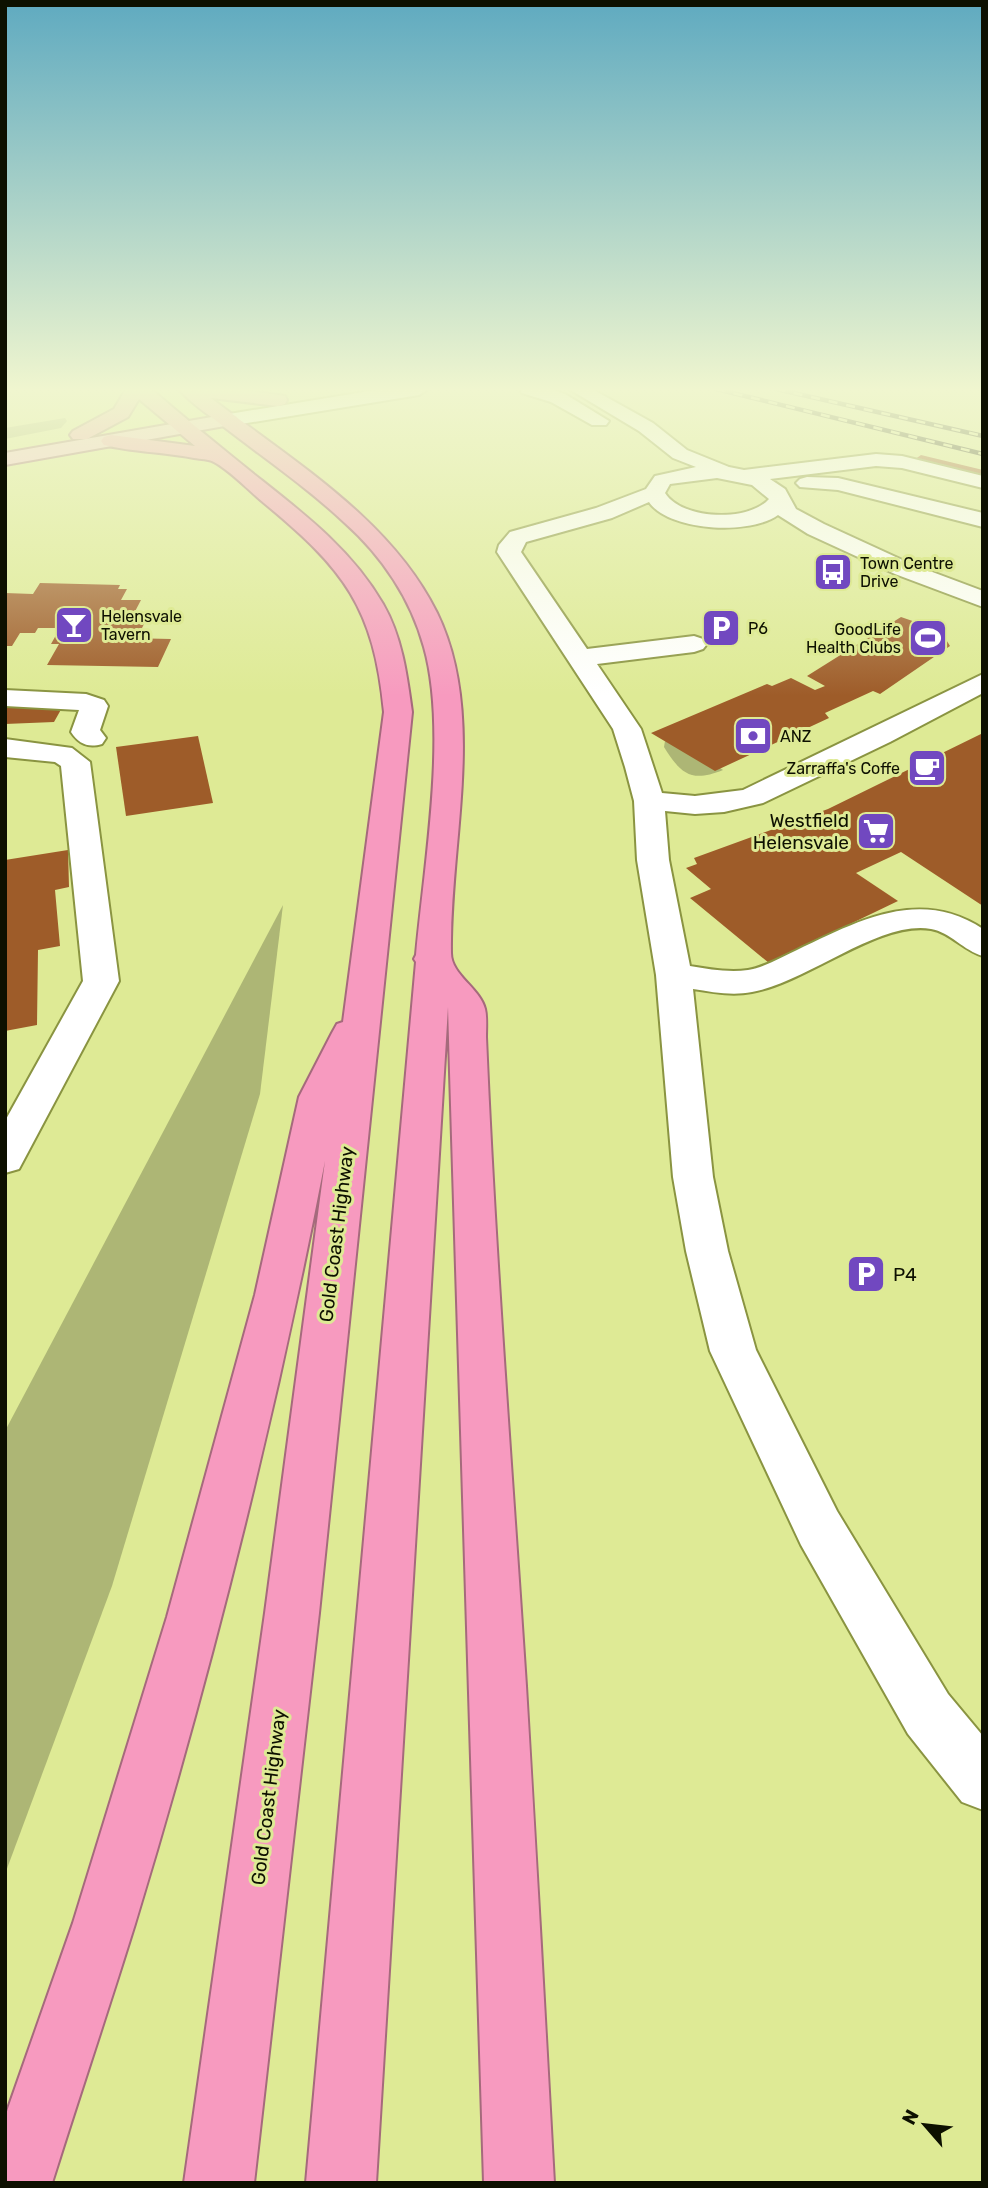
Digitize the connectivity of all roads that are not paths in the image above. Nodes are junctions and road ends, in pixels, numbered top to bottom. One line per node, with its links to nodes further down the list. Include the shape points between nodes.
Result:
1 (262, 491): 26 (highway, Gold Coast Highway, via 341,560 374,611 396,674 396,748)
2 (317, 491): 24 (highway, via 375,539 415,591 439,645 448,745)
3 (661, 491): 9 (street)
4 (667, 491): 9 (street)
5 (772, 491): 11 (street)
6 (788, 491): 11 (street)
7 (867, 491): 12 (street)
8 (960, 491): 10 (street)
9 (662, 494): 13 (street, via 697,518); 17 (street, via 526,534 510,545 509,552)
10 (983, 497)
11 (778, 498): 13 (street, via 772,511); 14 (street, via 788,513 816,529)
12 (983, 520)
13 (733, 521): 15 (street, via 789,536 891,587)
14 (983, 600)
15 (983, 622)
16 (694, 644): 17 (street)
17 (580, 658): 22 (street, via 626,729)
18 (983, 682): 22 (street, via 752,797 695,805)
19 (5, 698): 20 (street, via 86,702 94,706 85,732)
20 (92, 738)
21 (5, 748): 27 (street, via 62,754 75,762 101,981)
22 (649, 801): 25 (street, via 653,860)
23 (983, 945): 25 (street, via 951,924 914,917 758,980)
24 (431, 959): 31 (highway); 32 (highway, via 467,1007)
25 (674, 975): 28 (street, via 693,1177 733,1351 819,1528 928,1714)
26 (362, 1009): 29 (highway, via 318,1097 277,1296 194,1618 104,1923); 30 (highway, Gold Coast Highway)
27 (5, 1158)
28 (983, 1781)
29 (17, 2183)
30 (219, 2183)
31 (341, 2183)
32 (519, 2183)

